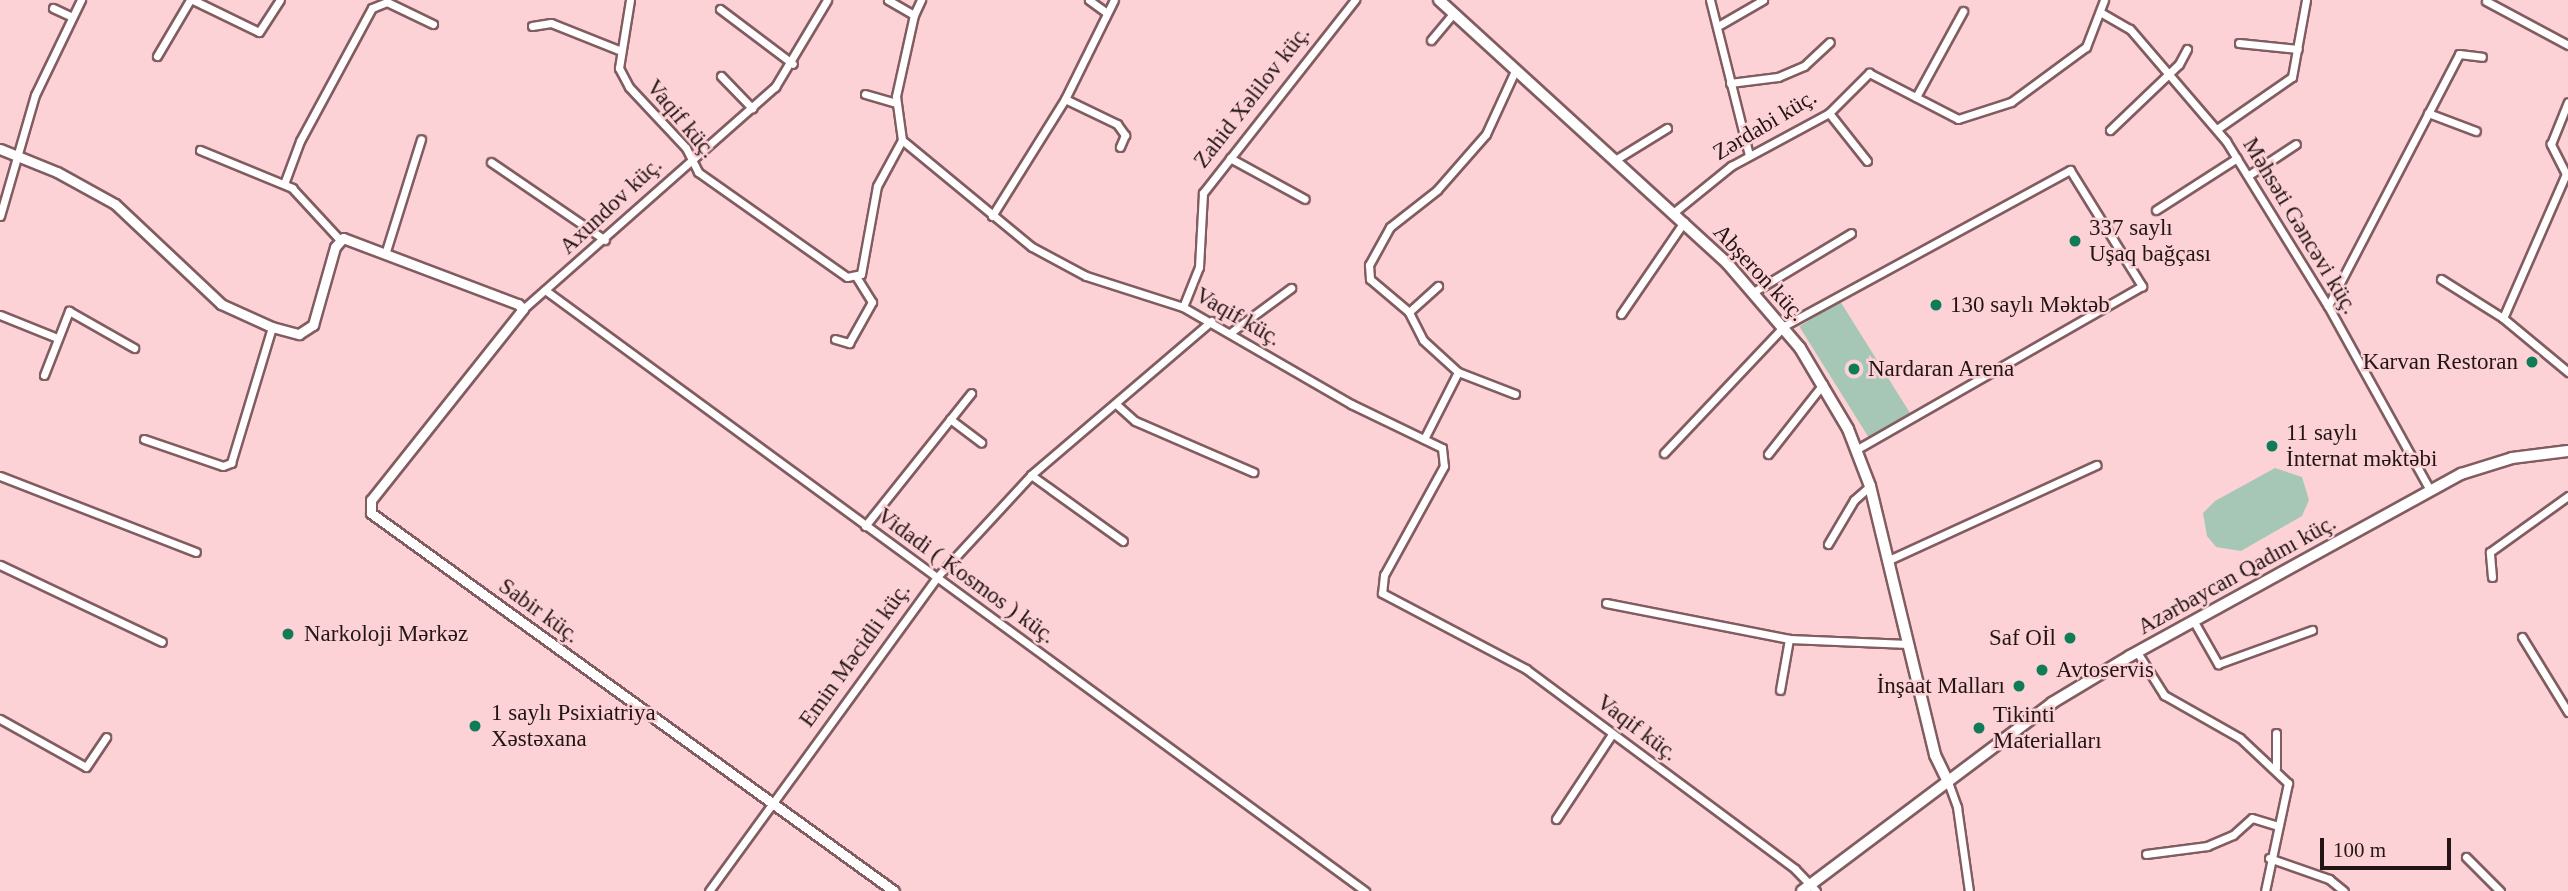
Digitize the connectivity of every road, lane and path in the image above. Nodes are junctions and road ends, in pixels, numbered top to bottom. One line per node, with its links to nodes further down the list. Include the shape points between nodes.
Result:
1 (81, 0): 24 (street)
2 (191, 0): 3 (street, via 259,32); 35 (street)
3 (280, 0)
4 (630, 0): 34 (street, Vaqif küç.)
5 (827, 0): 37 (street, Axundov küç.)
6 (888, 0): 23 (street)
7 (920, 0): 23 (street)
8 (1089, 0): 21 (street)
9 (1114, 0): 21 (street)
10 (1355, 0): 62 (street, Zahid Xəlilov küç.)
11 (1439, 0): 22 (main road, Abşeron küç.)
12 (1710, 0): 27 (street)
13 (1763, 0): 27 (street)
14 (2104, 0): 20 (street, Zərdabi küç.)
15 (2306, 0): 33 (street)
16 (2486, 1): 31 (street)
17 (53, 8): 24 (street)
18 (720, 9): 37 (street)
19 (1963, 11): 43 (street)
20 (2101, 12): 39 (street, Məhsəti Gəncəvi küç., via 2130,29); 43 (street, Zərdabi küç., via 2092,39 2080,54 2011,102 1965,120)
21 (1107, 13): 44 (street)
22 (1453, 14): 28 (street); 38 (main road, Abşeron küç.)
23 (914, 15): 46 (street)
24 (72, 17): 60 (street)
25 (433, 24): 69 (street, via 387,2 372,8 300,141)
26 (532, 26): 34 (street, via 551,23)
27 (1718, 26): 41 (street)
28 (1431, 40)
29 (1830, 42): 41 (street, via 1804,66 1778,77)
30 (2239, 43): 33 (street)
31 (2568, 46)
32 (2187, 49): 39 (street)
33 (2298, 50): 51 (street, via 2287,85)
34 (621, 51): 64 (street, Vaqif küç., via 619,68 629,87)
35 (157, 56)
36 (2482, 57): 49 (street, via 2459,54)
37 (793, 64): 47 (street, Axundov küç.)
38 (1515, 71): 65 (main road, Abşeron küç.); 89 (street, via 1486,134 1437,190 1390,227 1372,253 1370,279)
39 (2169, 73): 51 (street, Məhsəti Gəncəvi küç.); 52 (street)
40 (721, 76): 47 (street)
41 (1730, 83): 61 (street)
42 (864, 94): 46 (street)
43 (1916, 97): 48 (street, Zərdabi küç., via 1869,73)
44 (1065, 99): 57 (street, via 1117,124 1125,135); 74 (street)
45 (2568, 102): 92 (street, via 2551,144 2566,174)
46 (896, 103): 55 (street)
47 (752, 108): 64 (street, Axundov küç.)
48 (1829, 113): 61 (street, Zərdabi küç.); 66 (street)
49 (2428, 113): 53 (street); 86 (street)
50 (1667, 128): 65 (street)
51 (2217, 129): 63 (street, Məhsəti Gəncəvi küç.)
52 (2110, 130)
53 (2476, 131)
54 (421, 139): 79 (street)
55 (902, 140): 74 (street, Vaqif küç.); 80 (street, via 877,186)
56 (2296, 144): 68 (street)
57 (1120, 147)
58 (0, 149): 60 (street)
59 (200, 150): 69 (street)
60 (15, 155): 73 (street); 95 (street, via 116,204 221,304)
61 (1749, 155): 72 (street, Zərdabi küç.)
62 (1230, 158): 70 (street); 87 (street, Zahid Xəlilov küç., via 1203,193 1199,267)
63 (2237, 158): 68 (street, Məhsəti Gəncəvi küç.); 71 (street)
64 (692, 160): 78 (street, Axundov küç.); 80 (street, Vaqif küç., via 715,186 800,239 836,270)
65 (1615, 160): 72 (main road, Abşeron küç.)
66 (1867, 161)
67 (491, 162): 78 (street)
68 (2249, 175): 86 (street, Məhsəti Gəncəvi küç.)
69 (284, 184): 77 (street)
70 (1305, 198)
71 (2156, 210)
72 (1673, 213): 75 (main road, Abşeron küç.)
73 (0, 216)
74 (992, 216): 87 (street, Vaqif küç., via 1032,247 1086,276)
75 (1684, 222): 85 (main road, Abşeron küç.); 90 (street)
76 (1851, 233): 85 (street)
77 (339, 239): 79 (street); 95 (street, via 313,325 299,334)
78 (605, 240): 84 (street, Axundov küç.)
79 (386, 251): 88 (street)
80 (857, 278): 98 (street, via 872,302 849,343)
81 (2441, 279): 92 (street)
82 (1438, 286): 89 (street)
83 (1291, 288): 96 (street)
84 (545, 290): 88 (street, Axundov küç.); 122 (street, Vidadi ( Kosmos ) küç.)
85 (1755, 291): 94 (main road, Abşeron küç.)
86 (2328, 306): 120 (street, Məhsəti Gəncəvi küç.)
87 (1184, 307): 93 (street, Vaqif küç.)
88 (523, 309): 146 (street, Sabir küç., via 371,500 371,513)
89 (1409, 312): 100 (street, via 1423,340)
90 (1620, 314)
91 (0, 315): 97 (street)
92 (2503, 318): 101 (street)
93 (1211, 321): 96 (street, Vaqif küç.); 106 (street, Emin Məcidli küç.)
94 (1784, 326): 103 (main road, Abşeron küç.); 111 (street, via 2070,170 2142,281 2136,291); 113 (street)
95 (272, 327): 108 (street, via 231,463 223,466)
96 (1230, 332): 109 (street, Vaqif küç., via 1342,399)
97 (55, 337): 99 (street, via 73,310); 102 (street)
98 (835, 339)
99 (134, 348)
100 (1458, 372): 105 (street); 109 (street)
101 (2568, 372)
102 (44, 375)
103 (1823, 384): 111 (main road, Abşeron küç.); 114 (street)
104 (971, 393): 107 (street)
105 (1515, 394)
106 (1116, 404): 116 (street, via 1135,421); 117 (street, Emin Məcidli küç.)
107 (950, 419): 110 (street); 122 (street)
108 (144, 439)
109 (1424, 439): 142 (street, Vaqif küç., via 1442,448 1446,460 1384,575 1382,593 1526,669)
110 (981, 442)
111 (1857, 449): 119 (main road, Abşeron küç.)
112 (2568, 451): 120 (main road, Azərbaycan Qadını küç., via 2492,464)
113 (1664, 453)
114 (1768, 454)
115 (2096, 465): 126 (street)
116 (1253, 472)
117 (1031, 475): 123 (street); 128 (street, Emin Məcidli küç.)
118 (0, 476): 125 (street, via 144,528)
119 (1870, 486): 124 (street, via 1854,500); 126 (main road, Abşeron küç.)
120 (2430, 490): 131 (main road, Azərbaycan Qadını küç.)
121 (2568, 496): 129 (street, via 2490,552)
122 (865, 526): 128 (street, Vidadi ( Kosmos ) küç.)
123 (1123, 541)
124 (1828, 544)
125 (196, 552)
126 (1891, 559): 136 (main road, Abşeron küç.)
127 (0, 565): 135 (street)
128 (937, 577): 146 (street, Emin Məcidli küç.); 155 (street, Vidadi ( Kosmos ) küç.)
129 (2492, 577)
130 (1606, 603): 134 (street)
131 (2193, 620): 132 (street, via 2218,664); 137 (main road, Azərbaycan Qadını küç.)
132 (2312, 630)
133 (2522, 638): 139 (street)
134 (1789, 639): 136 (street); 138 (street)
135 (162, 642)
136 (1908, 644): 145 (main road, Abşeron küç., via 1935,755)
137 (2137, 652): 144 (street, via 2164,695 2240,738); 145 (main road, Azərbaycan Qadını küç., via 2052,703)
138 (1780, 690)
139 (2568, 712)
140 (0, 719): 143 (street, via 86,767)
141 (2276, 733): 144 (street)
142 (1612, 734): 147 (street); 152 (street, Vaqif küç.)
143 (106, 737)
144 (2276, 768): 148 (street, via 2289,790)
145 (1948, 782): 152 (main road, Azərbaycan Qadını küç.); 156 (street, via 1957,807)
146 (772, 802): 153 (street, Emin Məcidli küç.); 154 (street, Sabir küç.)
147 (1556, 819)
148 (2278, 827): 149 (street, via 2252,818 2233,835 2207,846); 151 (street)
149 (2146, 854)
150 (2466, 857): 159 (street)
151 (2269, 858): 157 (street); 158 (street, via 2329,879)
152 (1809, 889)
153 (709, 891)
154 (894, 891)
155 (1365, 891)
156 (1969, 891)
157 (2265, 891)
158 (2344, 891)
159 (2500, 891)

